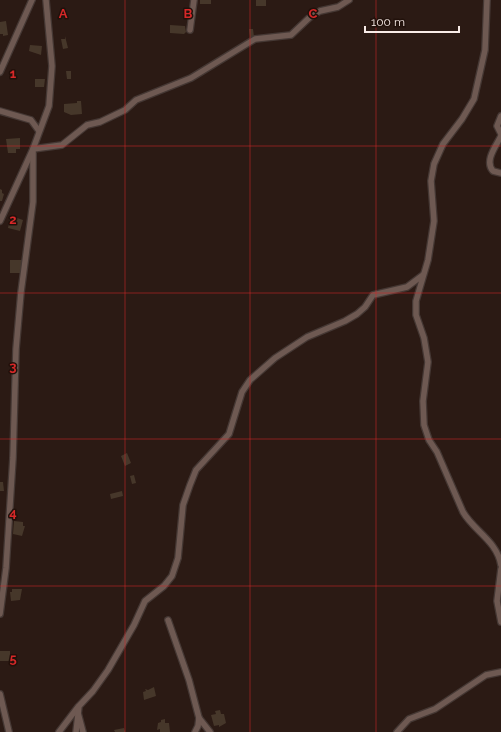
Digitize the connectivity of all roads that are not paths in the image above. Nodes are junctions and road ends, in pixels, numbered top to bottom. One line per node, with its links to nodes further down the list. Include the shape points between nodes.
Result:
1 (32, 0): 7 (street)
2 (46, 0): 10 (street, via 52,66 48,111)
3 (194, 0): 6 (street)
4 (349, 0): 12 (street, via 338,7 320,11 290,35 255,39 191,78 136,100 125,110 100,122 87,125 62,145)
5 (487, 0): 15 (street, via 485,50 474,99 443,144 434,164 431,181 434,221)
6 (190, 30)
7 (0, 72)
8 (0, 111): 10 (street, via 31,120)
9 (501, 116): 11 (street, via 497,126)
10 (39, 131): 12 (street)
11 (501, 135): 13 (street, via 491,154 490,163 493,171)
12 (33, 149): 14 (street); 18 (street, via 32,202 20,300 6,568)
13 (501, 173)
14 (0, 221)
15 (423, 275): 16 (street, via 416,309 428,355 423,401 426,432 463,512 494,546); 23 (street, via 407,287 373,295 365,307 356,314 307,338 275,358 250,380 242,392 229,434 196,470 190,485 183,505 178,558 172,576 145,601 108,670)
16 (501, 565)
17 (501, 569): 20 (street, via 497,601)
18 (0, 614)
19 (168, 620): 25 (street)
20 (501, 622)
21 (501, 672): 32 (street, via 486,675 435,709 409,719)
22 (0, 694): 26 (street)
23 (79, 706): 24 (street); 27 (street)
24 (78, 713): 28 (street); 29 (street)
25 (199, 718): 30 (street); 31 (street)
26 (8, 732)
27 (59, 732)
28 (76, 732)
29 (84, 732)
30 (195, 732)
31 (210, 732)
32 (398, 732)

